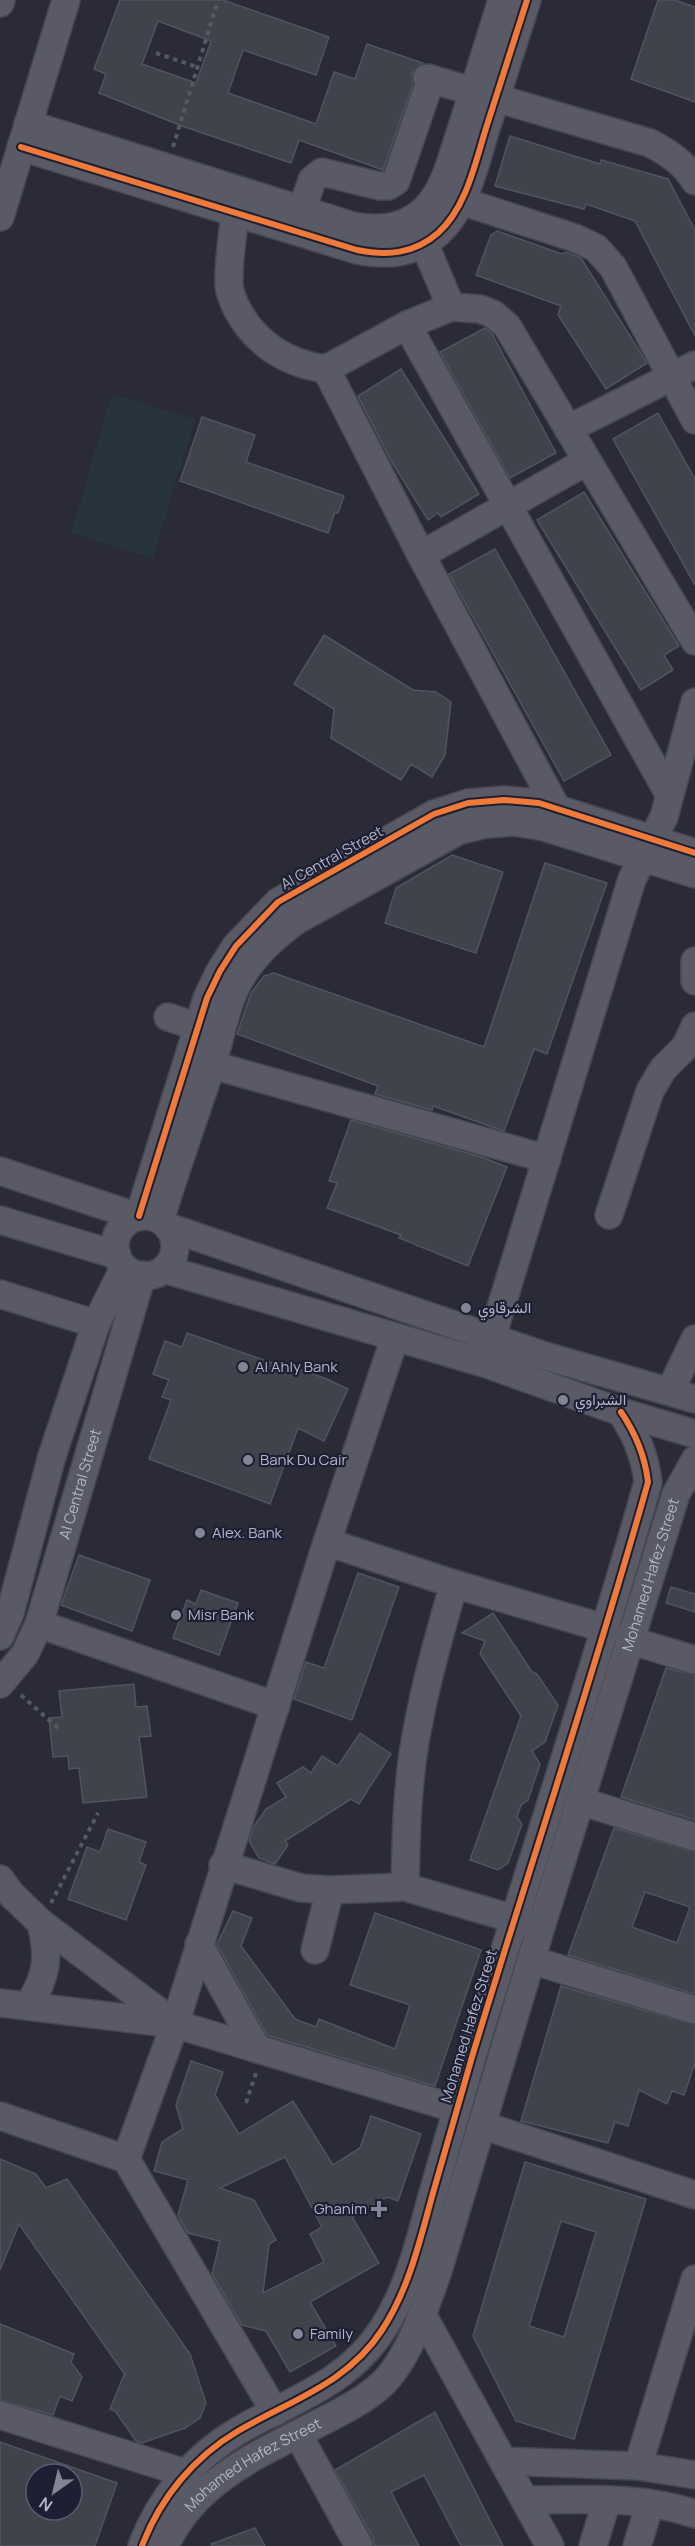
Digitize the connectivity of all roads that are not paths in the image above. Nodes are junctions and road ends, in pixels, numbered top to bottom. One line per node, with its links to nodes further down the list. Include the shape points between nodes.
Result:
1 (66, 0): 5 (street)
2 (502, 0): 4 (street)
3 (527, 0): 4 (street)
4 (484, 95): 6 (street, via 650,143 672,154); 7 (street); 8 (street, via 437,194 410,221 372,230); 8 (street, via 429,79 396,181 379,186 322,172 312,180)
5 (24, 135): 8 (street, via 166,168); 9 (street); 10 (street)
6 (695, 182)
7 (461, 201): 11 (street, via 439,232); 15 (street, via 596,248)
8 (302, 210)
9 (235, 212): 11 (street, via 374,253 391,254); 14 (street, via 229,287 240,314 257,337 282,356)
10 (0, 217)
11 (424, 243): 12 (street)
12 (451, 307): 13 (street); 17 (street, via 480,309 507,326)
13 (407, 325): 14 (street); 19 (street)
14 (326, 369): 20 (street)
15 (683, 371): 16 (street); 17 (street)
16 (695, 420)
17 (568, 429): 18 (street)
18 (587, 461): 19 (street); 21 (street)
19 (507, 505): 20 (street); 24 (street)
20 (421, 555): 25 (street)
21 (695, 641)
22 (695, 702): 23 (street)
23 (690, 741): 24 (street)
24 (669, 794): 26 (street, via 664,817)
25 (556, 808): 26 (street, Al Central Street); 33 (street, Al Central Street, via 504,800 468,803 434,814 278,902 236,946 212,989)
26 (648, 848): 27 (street, Al Central Street); 28 (street, Al Central Street); 34 (street, Al Central Street, via 515,822 458,831 274,936 240,980 228,1006); 36 (street, via 632,879)
27 (695, 853)
28 (695, 874)
29 (695, 961): 30 (street)
30 (695, 981)
31 (168, 1017): 33 (street)
32 (695, 1026): 38 (street, via 686,1046 663,1069 650,1091)
33 (198, 1027): 35 (street, Al Central Street)
34 (212, 1065): 35 (street, Al Central Street); 36 (street)
35 (175, 1136): 40 (street, Al Central Street)
36 (547, 1159): 45 (street)
37 (0, 1171): 40 (street, via 65,1181)
38 (609, 1215)
39 (0, 1220): 41 (street)
40 (151, 1220): 41 (street, via 129,1220 118,1232 116,1240); 41 (street, via 175,1242 175,1251 172,1259); 45 (street)
41 (137, 1267): 43 (street); 44 (street); 47 (street, Al Central Street)
42 (0, 1294): 43 (street)
43 (94, 1332): 47 (street); 55 (street, via 52,1456)
44 (395, 1337): 48 (street); 54 (street)
45 (492, 1337): 48 (street); 49 (street)
46 (695, 1339): 49 (street)
47 (122, 1342): 56 (street, Al Central Street)
48 (484, 1364): 50 (street)
49 (682, 1395)
50 (621, 1412): 51 (street); 59 (street, Mohamed Hafez Street, via 646,1462 648,1482)
51 (695, 1434)
52 (695, 1460): 53 (street, Mohamed Hafez Street)
53 (686, 1496): 59 (street, Mohamed Hafez Street)
54 (327, 1542): 57 (street); 63 (street)
55 (24, 1560): 56 (street); 60 (street)
56 (56, 1569): 58 (street, Al Central Street)
57 (454, 1584): 59 (street); 68 (street, via 432,1658 416,1733 407,1810)
58 (39, 1624): 62 (street, Al Central Street, via 25,1654); 63 (street)
59 (618, 1634): 61 (street); 64 (street, Mohamed Hafez Street); 70 (street, Mohamed Hafez Street)
60 (0, 1636)
61 (695, 1660)
62 (2, 1682)
63 (276, 1706): 66 (street)
64 (579, 1801): 65 (street); 72 (street, Mohamed Hafez Street)
65 (695, 1837)
66 (223, 1865): 69 (street, via 301,1888); 73 (street)
67 (0, 1879): 71 (street)
68 (405, 1887): 69 (street); 70 (street)
69 (330, 1890): 74 (street)
70 (514, 1919): 72 (street); 81 (street, Mohamed Hafez Street)
71 (41, 1923): 77 (street, via 47,1944 46,1966 40,1988); 79 (street)
72 (541, 1927): 75 (street, Mohamed Hafez Street)
73 (199, 1944): 79 (street); 80 (street)
74 (315, 1950)
75 (531, 1960): 78 (street); 83 (street, Mohamed Hafez Street)
76 (0, 2003): 77 (street)
77 (28, 2006): 79 (street)
78 (695, 2010)
79 (175, 2024): 80 (street); 84 (street)
80 (260, 2050): 81 (street)
81 (457, 2109): 88 (street, Mohamed Hafez Street, via 415,2258 382,2331 357,2362 325,2386)
82 (0, 2116): 84 (street)
83 (482, 2125): 85 (street); 87 (street, Mohamed Hafez Street)
84 (126, 2159): 88 (street)
85 (695, 2194)
86 (695, 2279): 93 (street)
87 (422, 2314): 90 (street, Mohamed Hafez Street, via 387,2379 356,2404); 91 (street)
88 (275, 2412): 94 (street, Mohamed Hafez Street, via 237,2431)
89 (0, 2415): 94 (street)
90 (298, 2434): 101 (street, Mohamed Hafez Street, via 213,2483 187,2510); 102 (street)
91 (503, 2461): 92 (street); 96 (street)
92 (590, 2464): 93 (street); 97 (street)
93 (638, 2466): 95 (street)
94 (185, 2473): 100 (street, Mohamed Hafez Street, via 165,2500)
95 (695, 2475)
96 (525, 2500): 97 (street); 103 (street)
97 (598, 2500): 98 (street); 104 (street)
98 (650, 2504): 99 (street); 105 (street)
99 (695, 2514)
100 (142, 2546)
101 (165, 2546)
102 (358, 2546)
103 (550, 2546)
104 (593, 2546)
105 (637, 2546)

